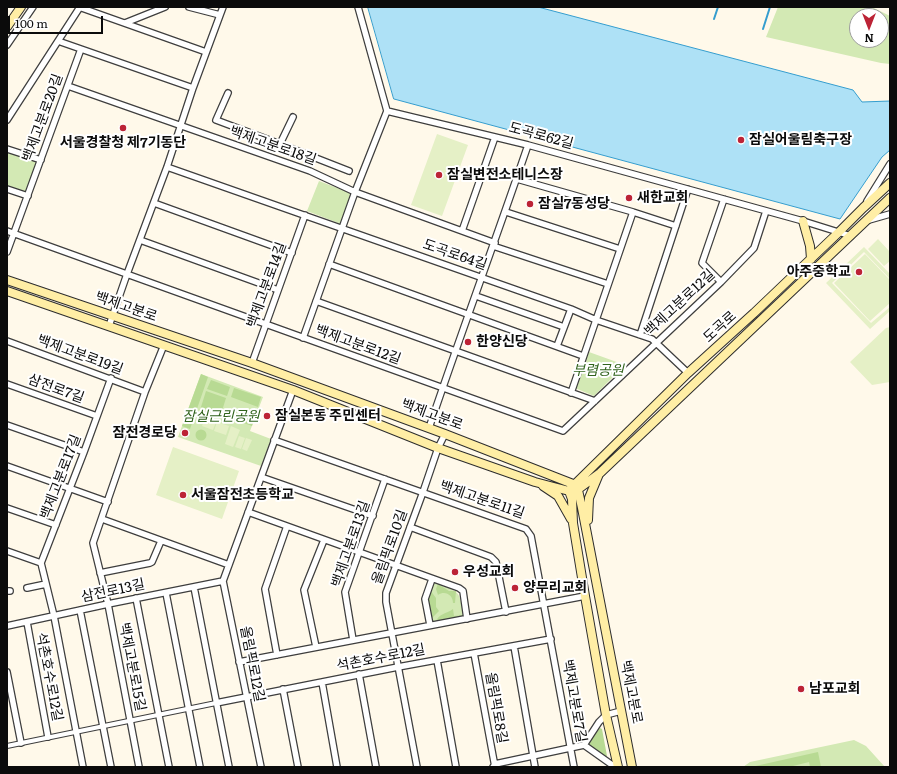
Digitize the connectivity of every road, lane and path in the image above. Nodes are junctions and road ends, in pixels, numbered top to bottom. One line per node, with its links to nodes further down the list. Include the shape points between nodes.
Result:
1 (22, 7): 10 (main road)
2 (33, 7): 12 (street)
3 (80, 7): 9 (street); 11 (street, 백제고분로20길)
4 (165, 7): 9 (street)
5 (188, 7): 8 (street)
6 (223, 7): 8 (street)
7 (358, 7): 18 (street)
8 (220, 15): 14 (street)
9 (125, 24): 14 (street)
10 (7, 27)
11 (58, 41): 13 (street); 20 (street, 백제고분로20길)
12 (7, 45)
13 (81, 49): 15 (street, 백제고분로20길); 16 (street)
14 (206, 52): 16 (street)
15 (68, 86): 21 (street, 백제고분로18길); 26 (street, 백제고분로20길)
16 (193, 88): 21 (street)
17 (228, 93): 23 (street, via 216,120)
18 (387, 111): 22 (street, 도곡로62길); 34 (street)
19 (293, 117): 23 (street)
20 (7, 120)
21 (181, 126): 28 (street); 34 (street, 백제고분로18길, via 310,171)
22 (495, 137): 24 (street, 도곡로62길); 50 (street)
23 (280, 144): 29 (street)
24 (528, 145): 30 (street); 33 (street, 도곡로62길)
25 (7, 149): 26 (street)
26 (41, 160): 35 (street, 백제고분로20길)
27 (890, 164): 39 (street)
28 (167, 167): 38 (street); 44 (street)
29 (348, 172)
30 (517, 179): 41 (street); 42 (street)
31 (890, 183): 39 (main road, 도곡로)
32 (7, 189): 35 (street)
33 (688, 189): 37 (street, 도곡로62길); 47 (street)
34 (355, 192): 48 (street); 50 (street)
35 (28, 196): 52 (street, 백제고분로20길)
36 (890, 198): 45 (main road, 도곡로)
37 (724, 199): 40 (street, 도곡로62길); 64 (street, via 702,263)
38 (154, 203): 54 (street); 58 (street)
39 (863, 208): 51 (main road, 도곡로)
40 (766, 211): 46 (street, 도곡로62길); 64 (street, 백제고분로12길, via 754,248)
41 (506, 212): 55 (street); 56 (street)
42 (633, 212): 47 (street); 56 (street)
43 (890, 214): 45 (street)
44 (305, 215): 48 (street, 도곡로64길); 58 (street, 백제고분로14길)
45 (867, 220): 53 (main road, 도곡로)
46 (802, 221): 51 (street, 도곡로62길); 59 (main road, via 810,246)
47 (676, 226): 77 (street)
48 (342, 228): 60 (street); 62 (street, 도곡로64길)
49 (7, 231): 52 (street)
50 (462, 231): 55 (street)
51 (839, 232): 53 (street, 도곡로62길); 59 (main road, 도곡로)
52 (13, 233): 57 (street, 백제고분로20길); 61 (street)
53 (851, 236): 102 (main road, 도곡로)
54 (140, 240): 61 (street); 66 (street)
55 (494, 245): 62 (street); 65 (street)
56 (620, 249): 65 (street)
57 (7, 252)
58 (292, 253): 66 (street, 백제고분로14길)
59 (811, 259): 86 (main road, 도곡로)
60 (329, 264): 69 (street); 71 (street)
61 (127, 274): 72 (street); 74 (street)
62 (483, 277): 68 (street); 70 (street, 도곡로64길)
63 (7, 280): 72 (main road, 백제고분로)
64 (721, 282): 80 (street, 백제고분로12길)
65 (608, 284): 73 (street)
66 (278, 290): 74 (street, 백제고분로14길)
67 (7, 292): 75 (main road, 백제고분로)
68 (476, 296): 71 (street); 76 (street)
69 (316, 301): 78 (street); 83 (street, 백제고분로12길)
70 (571, 309): 73 (street, 도곡로64길); 76 (street)
71 (468, 315): 82 (street); 83 (street)
72 (113, 316): 75 (street); 85 (main road, 백제고분로)
73 (596, 320): 77 (street, 도곡로64길); 84 (street)
74 (266, 324): 78 (street, 백제고분로12길); 85 (street, 백제고분로14길)
75 (109, 326): 81 (main road, 백제고분로)
76 (564, 327): 82 (street)
77 (640, 335): 80 (street, 도곡로64길)
78 (303, 338): 89 (street, 백제고분로12길)
79 (7, 342): 87 (street, 백제고분로19길)
80 (656, 342): 86 (street, 도곡로64길); 93 (street, 백제고분로12길)
81 (164, 345): 90 (main road, 백제고분로); 91 (street, 백제고분로15길)
82 (557, 346): 84 (street)
83 (455, 352): 89 (street); 92 (street, 백제고분로12길)
84 (583, 356): 92 (street)
85 (252, 363): 96 (main road, 백제고분로)
86 (688, 373): 107 (main road, 도곡로)
87 (111, 378): 91 (street, 백제고분로19길); 94 (street, 백제고분로17길)
88 (7, 384): 94 (street, 삼전로7길)
89 (442, 388): 93 (street, 백제고분로12길, via 563,431); 96 (street)
90 (293, 390): 98 (street); 99 (main road, 백제고분로)
91 (145, 392): 109 (street, 백제고분로15길)
92 (571, 392): 93 (street, 백제고분로12길)
93 (594, 401)
94 (97, 416): 100 (street, 백제고분로17길)
95 (7, 425): 100 (street)
96 (429, 428): 97 (main road, 백제고분로)
97 (445, 434): 99 (street, 올림픽로10길); 107 (main road, 백제고분로)
98 (274, 440): 103 (street); 104 (street)
99 (438, 448): 105 (main road, 백제고분로); 108 (street, 올림픽로10길)
100 (84, 452): 106 (street, 백제고분로17길)
101 (7, 466): 106 (street)
102 (600, 474): 107 (main road, 도곡로); 118 (main road, via 588,498)
103 (261, 477): 111 (street); 112 (street)
104 (385, 479): 108 (street); 112 (street, 백제고분로13길)
105 (535, 482): 107 (main road, 백제고분로); 114 (main road, via 558,496)
106 (70, 489): 109 (street); 115 (street, 백제고분로17길)
107 (572, 490): 114 (main road, 백제고분로); 118 (main road, 백제고분로)
108 (423, 492): 117 (street, 올림픽로10길); 136 (street, 백제고분로11길, via 526,528 531,536)
109 (108, 502): 113 (street, 백제고분로15길)
110 (7, 508): 115 (street)
111 (248, 512): 116 (street); 124 (street)
112 (373, 516): 122 (street, 백제고분로13길)
113 (102, 519): 119 (street); 126 (street, 백제고분로15길, via 93,543)
114 (573, 523): 133 (main road, 백제고분로)
115 (56, 525): 123 (street, 백제고분로17길)
116 (287, 526): 120 (street); 150 (street, via 265,589)
117 (410, 527): 125 (street, 올림픽로10길); 138 (street, via 491,557 496,562)
118 (587, 537): 161 (main road, 백제고분로)
119 (161, 540): 124 (street); 126 (street, via 152,562)
120 (324, 540): 122 (street); 148 (street, via 304,590)
121 (7, 551): 123 (street)
122 (360, 552): 125 (street); 146 (street, 백제고분로13길, via 345,592)
123 (41, 563): 129 (street)
124 (229, 565): 128 (street)
125 (396, 566): 127 (street); 144 (street, 올림픽로10길, via 386,593)
126 (100, 573): 135 (street, 백제고분로15길)
127 (432, 579): 140 (street, via 463,591); 142 (street, via 425,598)
128 (223, 581): 130 (street, 삼전로13길); 152 (street, 올림픽로12길)
129 (46, 584): 131 (street); 139 (street)
130 (194, 587): 132 (street, 삼전로13길); 159 (street)
131 (27, 588)
132 (166, 592): 134 (street, 삼전로13길); 160 (street)
133 (585, 596): 136 (street); 163 (main road, 백제고분로)
134 (136, 598): 135 (street, 삼전로13길); 162 (street)
135 (108, 604): 137 (street, 삼전로13길); 164 (street, 백제고분로15길)
136 (544, 604): 138 (street); 145 (street, 백제고분로11길)
137 (80, 610): 139 (street, 삼전로13길); 165 (street)
138 (506, 612): 140 (street)
139 (54, 616): 141 (street, 삼전로13길); 166 (street)
140 (467, 619): 142 (street)
141 (27, 622): 143 (street, 삼전로13길); 167 (street, 석촌호수로12길)
142 (430, 625): 144 (street)
143 (7, 626)
144 (391, 633): 146 (street); 153 (street, 올림픽로10길)
145 (551, 639): 147 (street, 석촌호수로12길); 171 (street, 백제고분로7길)
146 (353, 640): 148 (street)
147 (514, 646): 149 (street, 석촌호수로12길); 172 (street)
148 (316, 647): 150 (street)
149 (474, 653): 151 (street, 석촌호수로12길); 173 (street, 올림픽로8길)
150 (277, 655): 152 (street)
151 (437, 660): 153 (street, 석촌호수로12길); 185 (street)
152 (239, 662): 158 (street, 올림픽로12길)
153 (398, 666): 155 (street, 석촌호수로12길); 184 (street, 올림픽로10길)
154 (7, 672): 168 (street)
155 (359, 674): 156 (street, 석촌호수로12길); 183 (street)
156 (322, 682): 157 (street, 석촌호수로12길); 182 (street)
157 (283, 689): 158 (street, 석촌호수로12길); 181 (street)
158 (246, 696): 159 (street, 석촌호수로12길); 180 (street, 올림픽로12길)
159 (216, 703): 160 (street, 석촌호수로12길); 179 (street)
160 (189, 708): 162 (street, 석촌호수로12길); 178 (street)
161 (622, 711): 163 (street); 189 (main road, 백제고분로)
162 (159, 715): 164 (street, 석촌호수로12길); 177 (street)
163 (606, 715): 169 (street); 188 (main road, 백제고분로)
164 (130, 721): 165 (street, 석촌호수로12길); 176 (street, 백제고분로15길)
165 (103, 726): 166 (street, 석촌호수로12길); 175 (street)
166 (76, 732): 167 (street, 석촌호수로12길); 174 (street)
167 (48, 738): 168 (street, 석촌호수로12길)
168 (21, 743): 170 (street, 석촌호수로12길)
169 (584, 745): 171 (street); 188 (street)
170 (7, 746)
171 (570, 748): 172 (street); 187 (street, 백제고분로7길)
172 (533, 756): 173 (street); 186 (street)
173 (494, 766)
174 (83, 767)
175 (111, 767)
176 (139, 767)
177 (169, 767)
178 (200, 767)
179 (229, 767)
180 (261, 767)
181 (298, 767)
182 (337, 767)
183 (376, 767)
184 (417, 767)
185 (456, 767)
186 (535, 767)
187 (574, 767)
188 (616, 767)
189 (632, 767)

